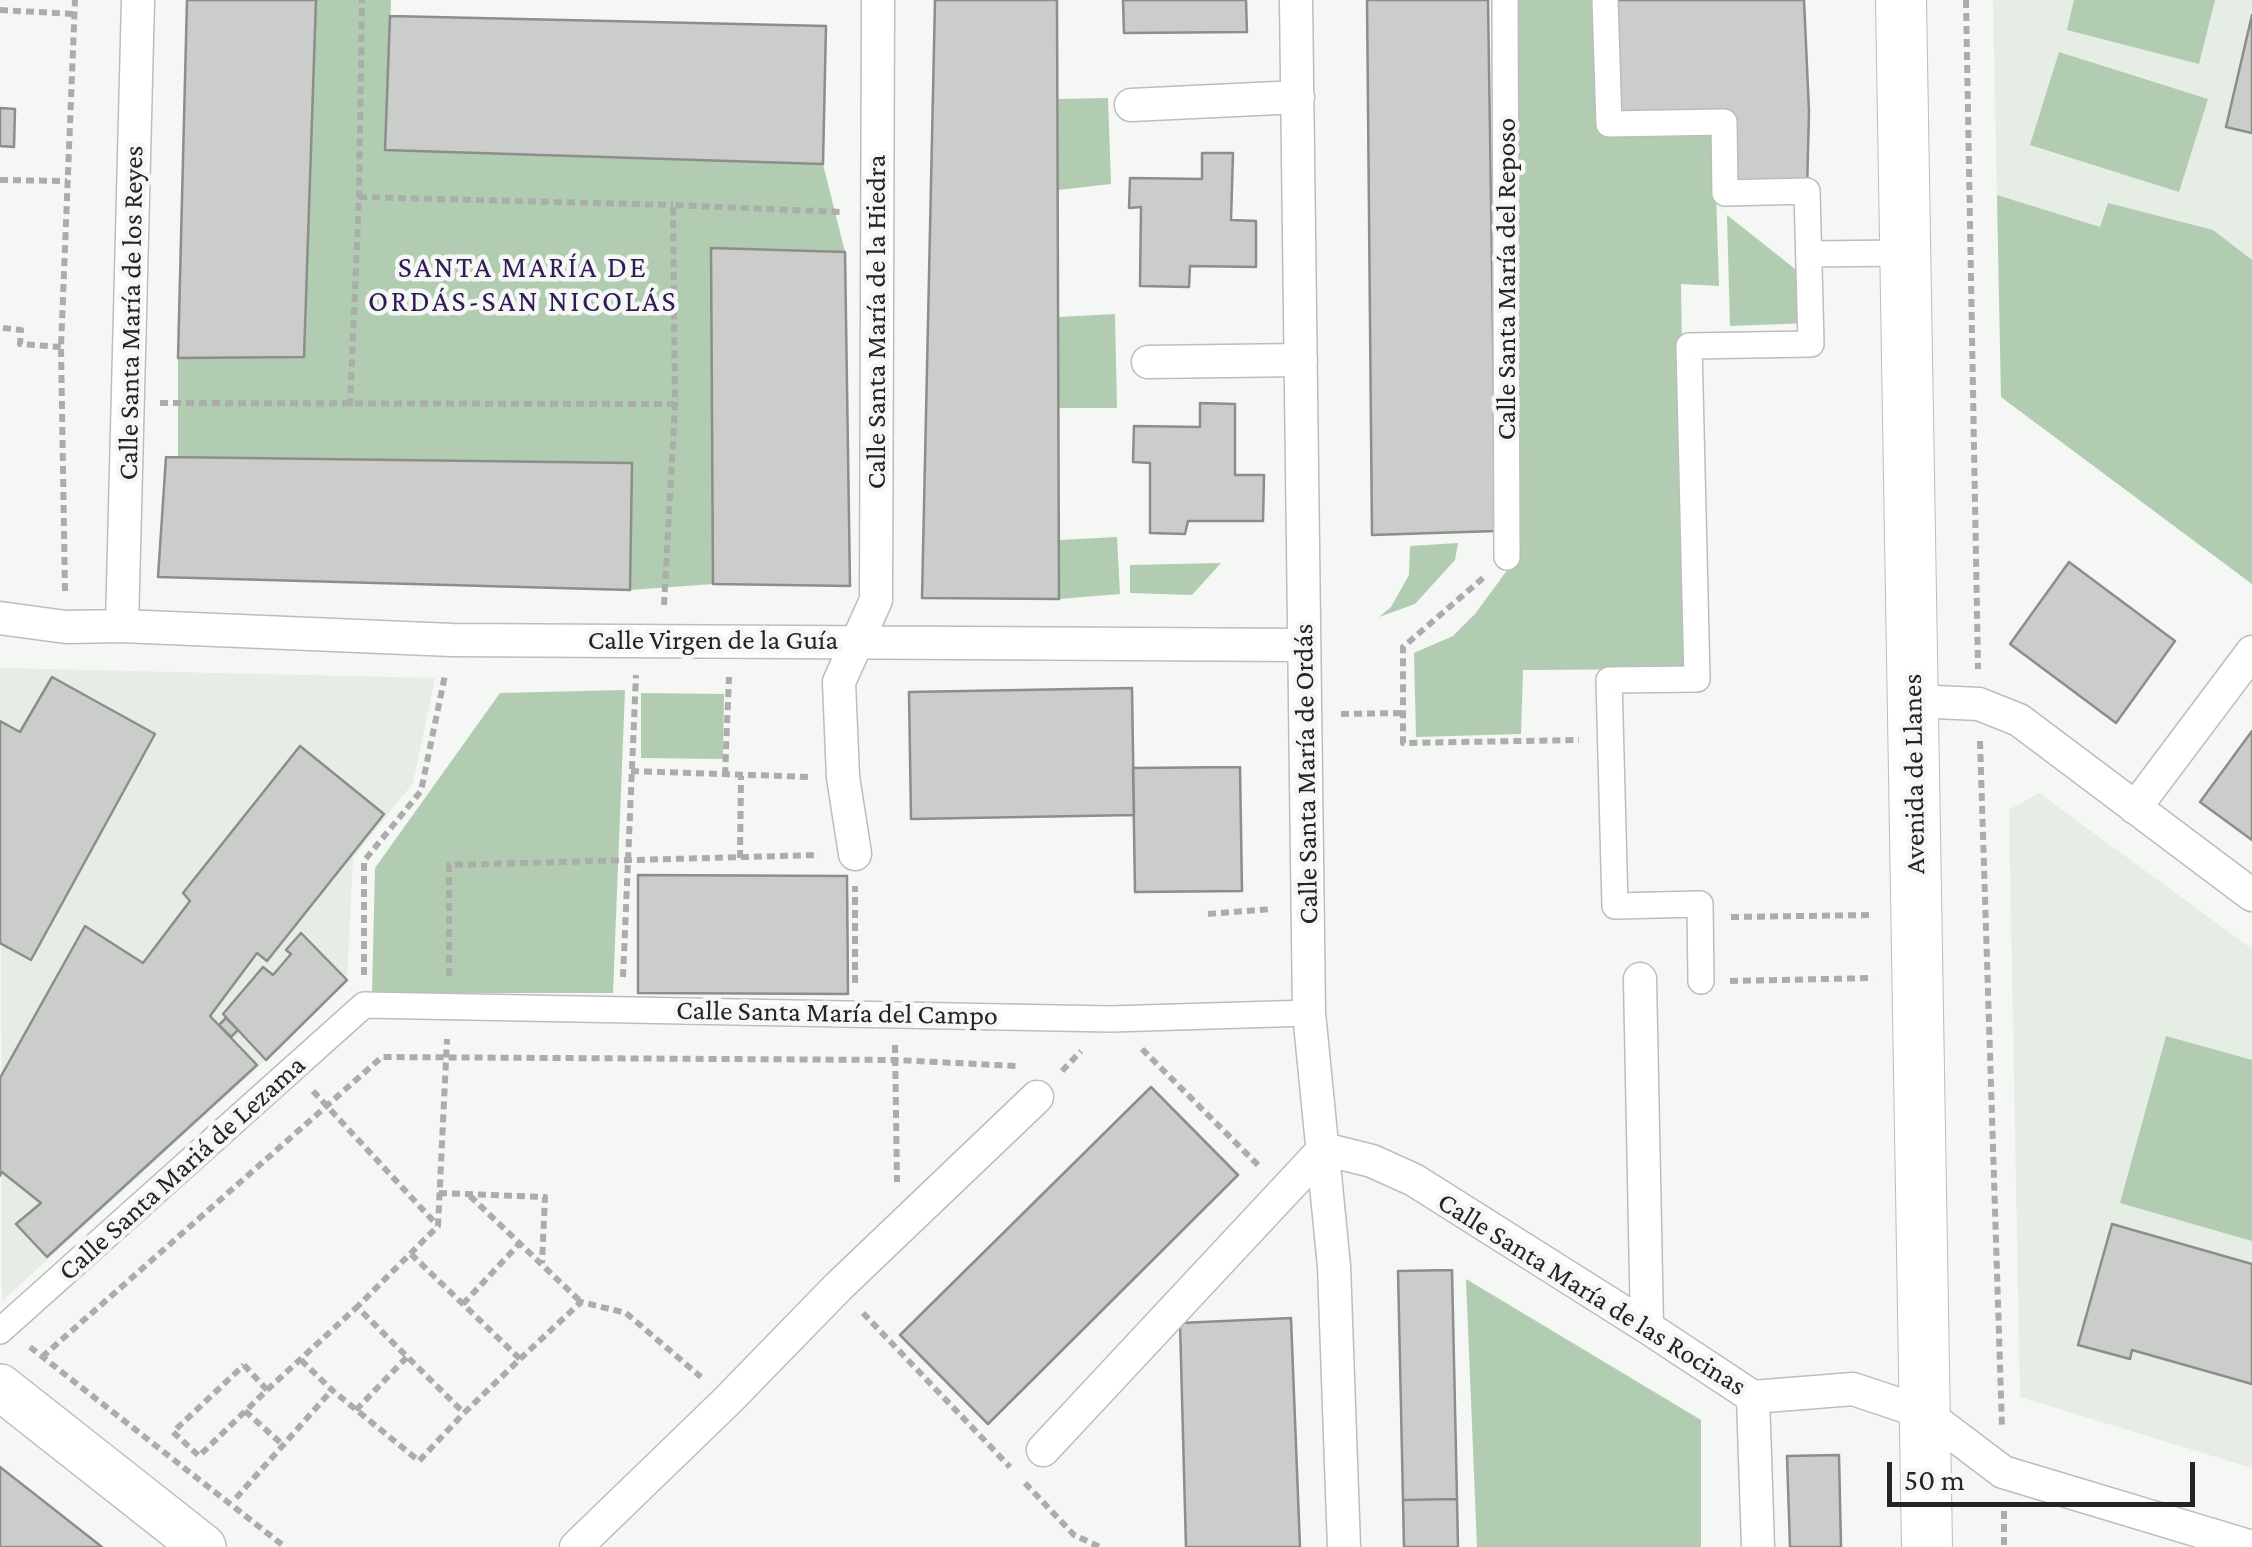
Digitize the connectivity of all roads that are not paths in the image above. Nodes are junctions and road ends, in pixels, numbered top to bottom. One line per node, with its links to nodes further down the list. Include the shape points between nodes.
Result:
1 (138, 0): 15 (street, Calle Santa María de los Reyes)
2 (878, 0): 16 (street, Calle Santa María de la Hiedra, via 876,600)
3 (1296, 0): 7 (street, Calle Santa María de Ordás)
4 (1505, 0): 13 (street, Calle Santa María del Reposo)
5 (1606, 0): 10 (street, via 1609,124 1724,122 1726,193 1807,192)
6 (1901, 0): 9 (main road, Avenida de Llanes)
7 (1298, 98): 8 (street); 11 (street, Calle Santa María de Ordás)
8 (1131, 104)
9 (1906, 253): 10 (street); 19 (main road, Avenida de Llanes)
10 (1809, 254): 24 (street, via 1811,344 1689,346 1697,679 1610,680 1614,906 1700,904)
11 (1301, 360): 12 (street); 17 (street, Calle Santa María de Ordás)
12 (1148, 362)
13 (1507, 557)
14 (0, 618): 15 (street, Calle Virgen de la Guía)
15 (122, 626): 16 (street, Calle Virgen de la Guía, via 452,640)
16 (860, 640): 17 (street, Calle Virgen de la Guía); 21 (street, via 839,682)
17 (1304, 645): 26 (street, Calle Santa María de Ordás)
18 (2252, 652): 20 (street)
19 (1912, 701): 20 (street, via 1979,704 2019,720); 33 (main road, Avenida de Llanes)
20 (2136, 808): 22 (street)
21 (855, 854)
22 (2252, 895)
23 (1640, 980): 29 (street)
24 (1702, 981)
25 (364, 1005): 26 (street, Calle Santa María del Campo, via 1111,1019); 30 (street, Calle Santa Mariá de Lezama)
26 (1309, 1013): 28 (street, Calle Santa María de Ordás)
27 (1036, 1077): 36 (street, via 897,1234)
28 (1324, 1149): 29 (street, Calle Santa María de las Rocinas, via 1414,1180); 34 (street); 37 (street, Calle Santa María de Ordás)
29 (1647, 1326): 32 (street, Calle Santa María de las Rocinas)
30 (2, 1329)
31 (0, 1388): 35 (main road)
32 (1753, 1397): 33 (street, Calle Santa María de las Rocinas, via 1853,1390); 38 (street)
33 (1924, 1413): 39 (main road, Avenida de Llanes); 40 (street, Calle Santa María de las Rocinas, via 2004,1472)
34 (1043, 1450)
35 (203, 1547)
36 (576, 1547)
37 (1344, 1547)
38 (1758, 1547)
39 (1927, 1547)
40 (2252, 1547)

